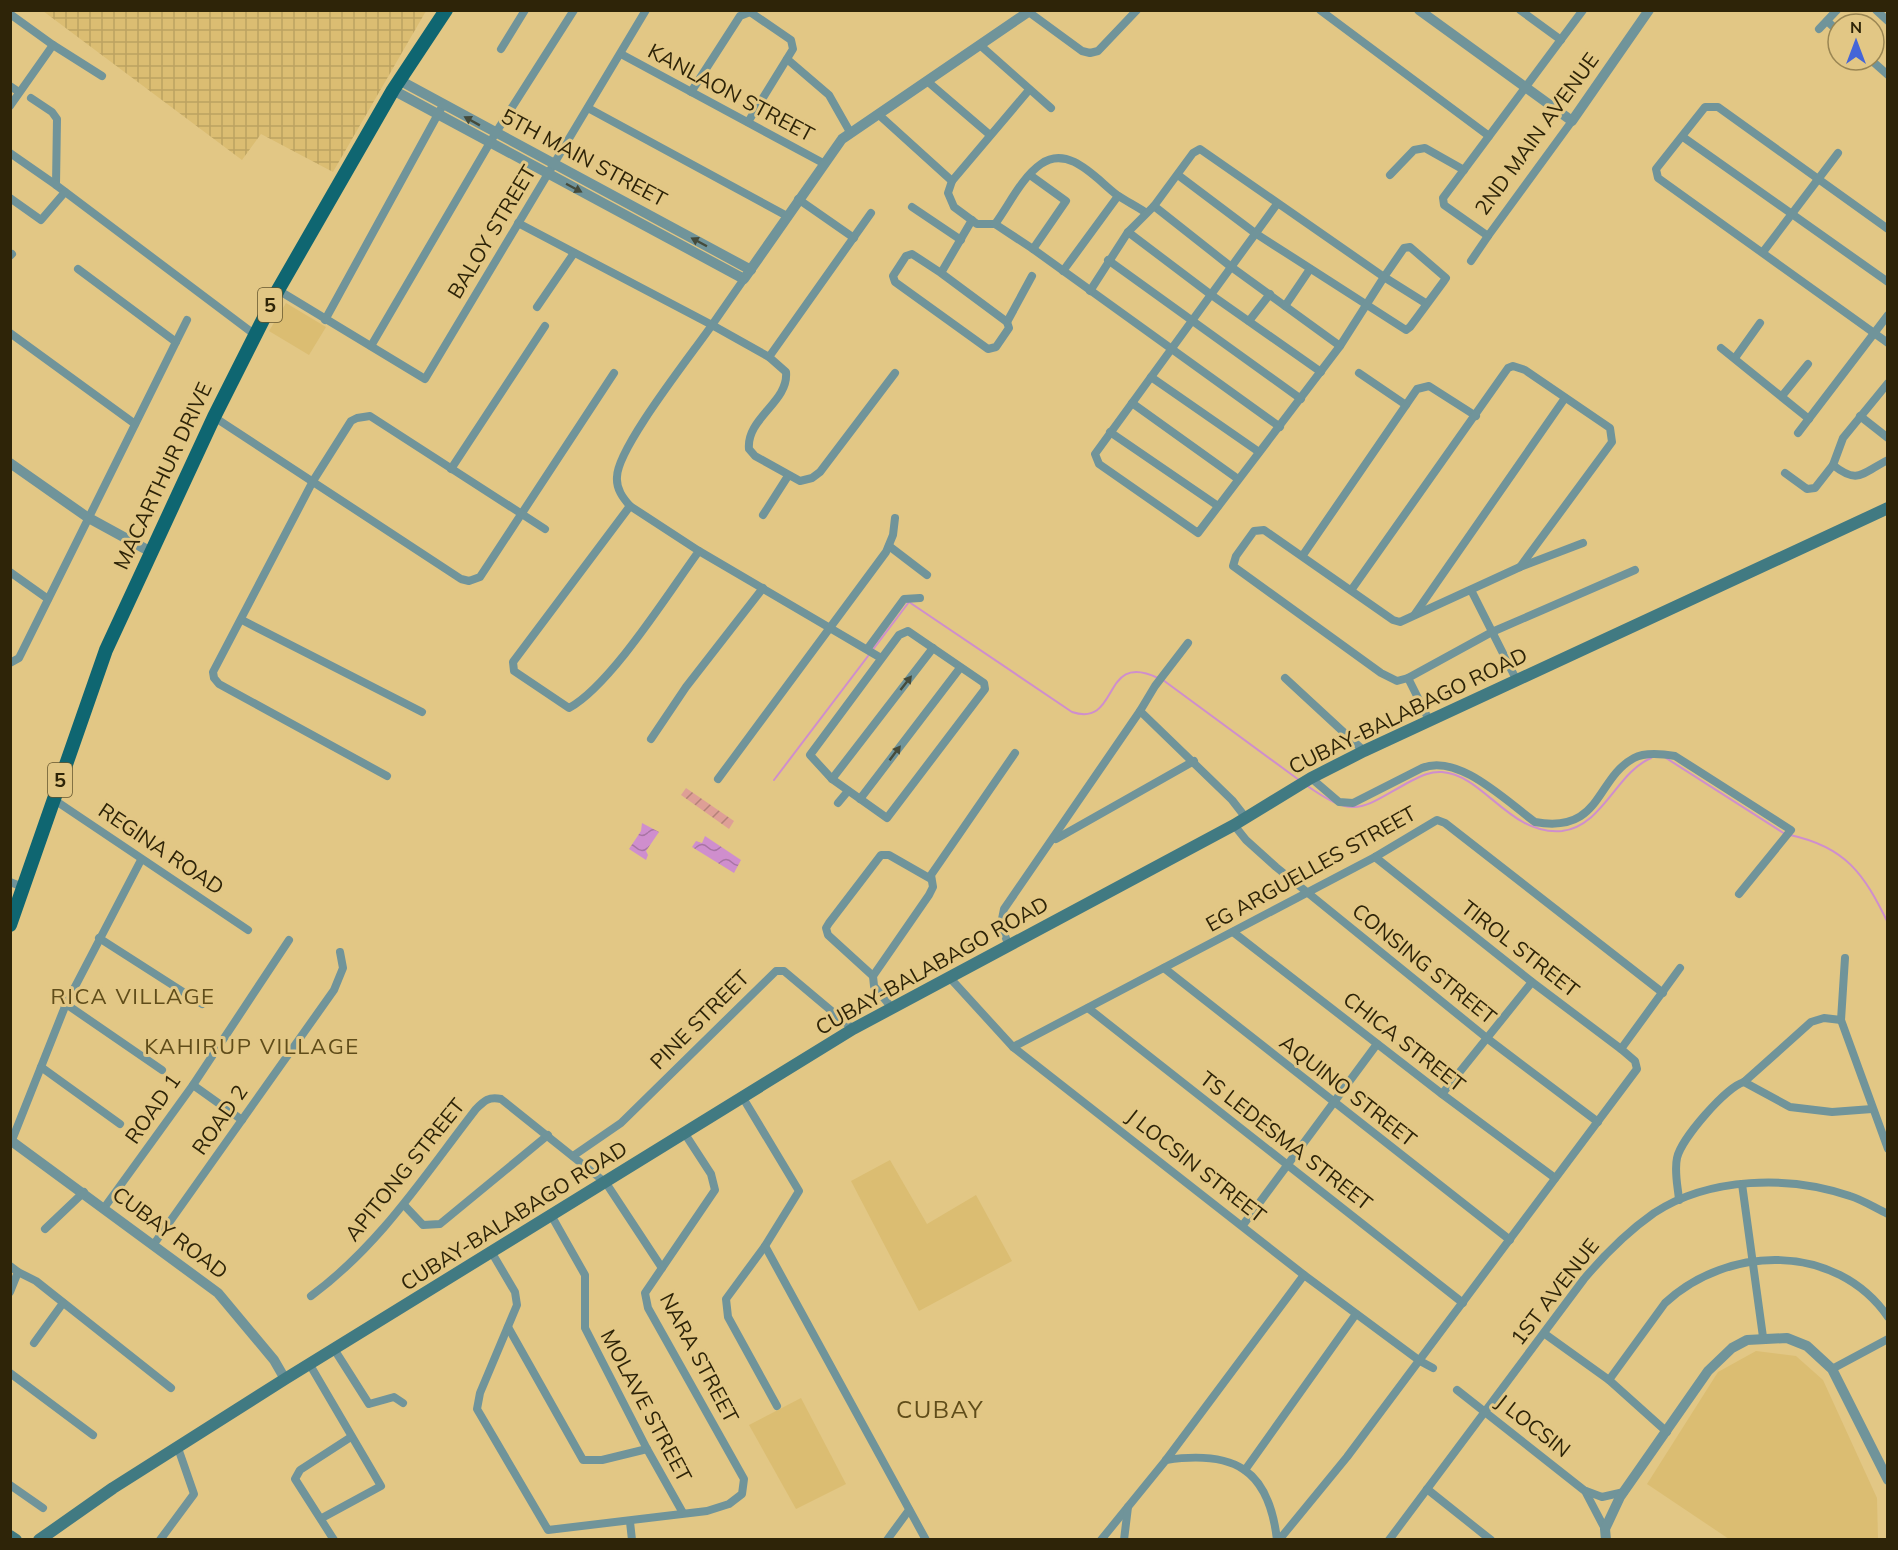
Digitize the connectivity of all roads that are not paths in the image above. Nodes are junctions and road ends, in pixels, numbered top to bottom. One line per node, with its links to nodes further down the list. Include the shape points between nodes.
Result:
1 (436, 10): 25 (main road, MACARTHUR DRIVE / 5)
2 (446, 10): 25 (main road, MACARTHUR DRIVE / 5)
3 (525, 10): 21 (street)
4 (574, 10): 44 (street)
5 (646, 10): 22 (street, BALOY STREET)
6 (1137, 10): 13 (street, via 1098,51 1090,53)
7 (1320, 10): 42 (street)
8 (1419, 10): 28 (street)
9 (1520, 10): 18 (street)
10 (1583, 10): 18 (street, 2ND MAIN AVENUE)
11 (1648, 10): 38 (street, 2ND MAIN AVENUE)
12 (1876, 10): 15 (street)
13 (1028, 11): 20 (street)
14 (10, 14): 19 (street)
15 (1887, 21)
16 (1826, 22): 17 (street)
17 (1819, 29)
18 (1561, 40): 28 (street, 2ND MAIN AVENUE)
19 (53, 45): 24 (street); 30 (street)
20 (981, 46): 26 (street); 29 (street)
21 (501, 49)
22 (621, 54): 31 (street, KANLAON STREET); 34 (street, BALOY STREET)
23 (787, 59): 31 (street, via 793,49 791,40 745,12); 39 (street); 40 (street, via 829,94)
24 (102, 76)
25 (400, 80): 36 (street, 5TH MAIN STREET); 91 (main road, MACARTHUR DRIVE / 5)
26 (927, 81): 37 (street); 41 (street)
27 (10, 86): 30 (street)
28 (1525, 88): 38 (street); 42 (street, 2ND MAIN AVENUE)
29 (1029, 90): 35 (street); 41 (street)
30 (19, 92): 33 (street)
31 (691, 92): 39 (street, KANLAON STREET)
32 (32, 98): 55 (street, via 57,119)
33 (10, 106)
34 (588, 108): 48 (street, BALOY STREET); 66 (street)
35 (1051, 108)
36 (441, 110): 44 (street, 5TH MAIN STREET); 101 (street)
37 (878, 114): 40 (street); 54 (street)
38 (1572, 121): 73 (street, 2ND MAIN AVENUE)
39 (748, 122): 47 (street, KANLAON STREET)
40 (850, 132): 47 (street)
41 (990, 135): 54 (street)
42 (1490, 136): 49 (street, 2ND MAIN AVENUE)
43 (1683, 137): 53 (street, via 1705,107 1718,107); 65 (street); 77 (street, via 1656,169 1658,178)
44 (492, 139): 48 (street, 5TH MAIN STREET); 113 (street)
45 (10, 153): 55 (street)
46 (1838, 153): 53 (street)
47 (823, 163): 59 (street)
48 (550, 169): 68 (street, BALOY STREET); 84 (street, 5TH MAIN STREET, one-way to 48); 89 (street, 5TH MAIN STREET, one-way to 89)
49 (1464, 170): 52 (street, via 1419,148); 73 (street, 2ND MAIN AVENUE, via 1443,198 1444,205)
50 (1030, 175): 57 (street, via 1049,161 1071,160); 69 (street); 76 (street, via 1066,201)
51 (1178, 175): 60 (street, via 1196,150 1203,150); 61 (street); 72 (street)
52 (1390, 175)
53 (1817, 180): 65 (street); 70 (street)
54 (952, 181): 67 (street, via 949,198)
55 (56, 185): 56 (street)
56 (65, 192): 58 (street, via 40,220); 110 (street)
57 (1118, 196): 63 (street); 85 (street)
58 (10, 198)
59 (798, 199): 66 (street); 74 (street)
60 (1277, 204): 72 (street); 88 (street)
61 (1154, 206): 63 (street); 81 (street)
62 (912, 207): 75 (street)
63 (1145, 212): 71 (street)
64 (872, 213): 74 (street)
65 (1792, 215): 77 (street); 90 (street)
66 (787, 216): 84 (street)
67 (972, 220): 69 (street, via 983,226); 75 (street)
68 (518, 223): 78 (street); 113 (street, BALOY STREET, via 425,379)
69 (995, 224): 76 (street)
70 (1887, 229)
71 (1128, 232): 79 (street); 93 (street)
72 (1255, 232): 81 (street); 83 (street)
73 (1488, 236): 80 (street)
74 (854, 238): 117 (street)
75 (961, 240): 86 (street)
76 (1033, 249): 85 (street)
77 (1763, 252): 109 (street)
78 (574, 253): 98 (street); 106 (street)
79 (1108, 260): 92 (street); 102 (street)
80 (1471, 261)
81 (1230, 266): 93 (street); 94 (street)
82 (78, 269): 111 (street)
83 (1310, 269): 96 (street); 97 (street)
84 (751, 270): 89 (street)
85 (1063, 271): 92 (street)
86 (941, 273): 104 (street); 104 (street, via 912,254 906,256 893,276 895,282 988,350 996,346 1009,328)
87 (1032, 276): 104 (street)
88 (1384, 277): 95 (street); 95 (street, via 1404,248 1410,247 1446,278); 96 (street)
89 (744, 279): 106 (street)
90 (1887, 282)
91 (278, 290): 101 (street); 110 (main road, MACARTHUR DRIVE / 5)
92 (1090, 291): 115 (street)
93 (1210, 294): 102 (street); 103 (street)
94 (1270, 294): 97 (street); 103 (street)
95 (1427, 304): 96 (street, via 1406,330)
96 (1366, 305): 114 (street)
97 (1285, 306): 114 (street)
98 (537, 307)
99 (1887, 315): 109 (street)
100 (187, 320): 111 (street)
101 (325, 320): 113 (street)
102 (1190, 320): 115 (street); 128 (street)
103 (1249, 321): 120 (street)
104 (1006, 322)
105 (1760, 323): 118 (street)
106 (712, 325): 117 (street); 149 (street, via 624,452 618,485)
107 (545, 326): 144 (street)
108 (10, 333): 135 (street)
109 (1874, 333): 112 (street); 134 (street)
110 (255, 334): 133 (main road, MACARTHUR DRIVE / 5)
111 (176, 342): 135 (street)
112 (1887, 343)
113 (370, 346)
114 (1340, 346): 120 (street)
115 (1171, 348): 124 (street); 136 (street)
116 (1721, 348): 118 (street)
117 (769, 357): 146 (street, via 786,372 786,379 749,434 749,449)
118 (1734, 358): 126 (street)
119 (1808, 364): 126 (street)
120 (1321, 372): 128 (street)
121 (614, 373): 152 (street)
122 (1359, 373): 130 (street)
123 (895, 374): 146 (street, via 820,472 803,481)
124 (1151, 377): 129 (street); 140 (street)
125 (1886, 387): 132 (street)
126 (1782, 396): 134 (street)
127 (1565, 398): 131 (street, via 1519,366 1513,366); 162 (street, via 1610,428 1612,442); 171 (street)
128 (1300, 399): 136 (street)
129 (1132, 404): 137 (street); 147 (street)
130 (1406, 405): 131 (street, via 1417,389 1429,386); 161 (street)
131 (1476, 416): 167 (street)
132 (1860, 416): 139 (street); 143 (street, via 1843,438)
133 (214, 417): 148 (street); 160 (main road, MACARTHUR DRIVE / 5)
134 (1809, 419): 138 (street)
135 (135, 424): 154 (street)
136 (1280, 427): 140 (street)
137 (1110, 432): 150 (street); 150 (street, via 1095,454 1096,461 1192,531 1201,532)
138 (1798, 433)
139 (1887, 438)
140 (1259, 452): 147 (street)
141 (1887, 460): 143 (street, via 1855,477)
142 (10, 463): 154 (street)
143 (1833, 465): 145 (street, via 1811,490)
144 (451, 469): 148 (street, via 370,416 362,416 351,421); 152 (street)
145 (1785, 473)
146 (788, 476): 153 (street)
147 (1238, 478): 150 (street)
148 (314, 481): 152 (street, via 469,581 480,577); 172 (street)
149 (630, 506): 159 (street); 159 (street, via 513,662 514,671 564,705 569,708 592,691)
150 (1218, 506)
151 (1887, 508): 182 (main road, CUBAY-BALABAGO ROAD)
152 (521, 512): 156 (street)
153 (763, 515)
154 (87, 516): 160 (street); 170 (street)
155 (895, 518): 158 (street)
156 (545, 529)
157 (1583, 543): 162 (street)
158 (889, 546): 165 (street); 173 (street)
159 (699, 551): 166 (street)
160 (151, 552): 195 (main road, MACARTHUR DRIVE / 5, via 106,650)
161 (1302, 555): 167 (street); 181 (street, via 1259,529 1236,556 1233,566 1381,673 1397,681)
162 (1520, 567): 168 (street)
163 (1635, 570): 174 (street)
164 (10, 572): 170 (street)
165 (927, 575)
166 (763, 588): 173 (street); 186 (street)
167 (1352, 589): 171 (street, via 1394,620 1400,622)
168 (1471, 590): 171 (street); 174 (street)
169 (920, 598): 177 (street, via 904,599)
170 (48, 599): 178 (street, via 19,658)
171 (1414, 616)
172 (242, 620): 184 (street); 190 (street, via 216,665 214,678)
173 (831, 626): 177 (street); 191 (street)
174 (1492, 632): 181 (street); 182 (street)
175 (1188, 643): 183 (street)
176 (933, 648): 177 (street, via 905,630); 179 (street); 192 (street, one-way to 176)
177 (874, 652): 192 (street, via 811,752 810,759)
178 (10, 663)
179 (960, 668): 196 (street, one-way to 179); 196 (street, via 984,683 982,695 895,812 887,818)
180 (1285, 678): 187 (street)
181 (1408, 678): 185 (street)
182 (1516, 679): 185 (main road, CUBAY-BALABAGO ROAD)
183 (1140, 711): 189 (street, CONSING STREET); 199 (street)
184 (422, 712)
185 (1429, 720): 187 (main road, CUBAY-BALABAGO ROAD)
186 (651, 738)
187 (1364, 751): 193 (main road, CUBAY-BALABAGO ROAD)
188 (1015, 753): 202 (street)
189 (1194, 761): 198 (street, CONSING STREET, via 1233,800); 199 (street)
190 (387, 776)
191 (718, 779)
192 (832, 779): 194 (street)
193 (1307, 780): 198 (main road, CUBAY-BALABAGO ROAD); 205 (street, via 1339,802 1353,803 1431,764 1446,764 1462,770 1535,822 1549,824 1569,821 1586,812 1633,759 1664,754 1683,759 1791,830)
194 (848, 791): 196 (street); 197 (street)
195 (53, 799): 201 (street, REGINA ROAD); 203 (main road, MACARTHUR DRIVE / 5)
196 (860, 799)
197 (838, 803)
198 (1240, 821): 204 (street, CONSING STREET, via 1246,840); 211 (main road, CUBAY-BALABAGO ROAD)
199 (1054, 840): 211 (street, via 1001,915)
200 (1375, 857): 204 (street, EG ARGUELLES STREET); 218 (street, TIROL STREET); 219 (street, EG ARGUELLES STREET, via 1441,821)
201 (141, 860): 207 (street, REGINA ROAD); 209 (street)
202 (931, 879): 216 (street, via 929,895); 216 (street, via 889,855 881,855 826,928 828,935)
203 (17, 884): 206 (main road, MACARTHUR DRIVE / 5)
204 (1308, 893): 208 (street, EG ARGUELLES STREET); 226 (street, CONSING STREET)
205 (1739, 894)
206 (10, 925)
207 (248, 930)
208 (1233, 932): 214 (street, EG ARGUELLES STREET); 227 (street, CHICA STREET)
209 (99, 938): 220 (street); 221 (street)
210 (289, 940): 233 (street, ROAD 1)
211 (1008, 944): 217 (main road, CUBAY-BALABAGO ROAD)
212 (340, 952): 239 (street, ROAD 2, via 343,972 334,990)
213 (1845, 958): 224 (street)
214 (1164, 968): 223 (street, EG ARGUELLES STREET); 237 (street, AQUINO STREET)
215 (1680, 968): 219 (street)
216 (873, 976): 222 (street, via 874,986)
217 (950, 978): 222 (main road, CUBAY-BALABAGO ROAD); 228 (street, J LOCSIN STREET)
218 (1532, 982): 226 (street); 229 (street, TIROL STREET)
219 (1663, 993): 229 (street)
220 (66, 1004): 230 (street); 231 (street)
221 (202, 1004)
222 (891, 1008): 225 (main road, CUBAY-BALABAGO ROAD)
223 (1088, 1008): 228 (street, EG ARGUELLES STREET); 247 (street, TS LEDESMA STREET)
224 (1841, 1020): 232 (street, via 1824,1018 1805,1025); 238 (street)
225 (853, 1029): 235 (main road, CUBAY-BALABAGO ROAD); 246 (street, PINE STREET, via 784,971 776,971 621,1123)
226 (1488, 1039): 234 (street); 240 (street, CONSING STREET)
227 (1377, 1044): 234 (street, CHICA STREET); 237 (street)
228 (1013, 1047): 257 (street, J LOCSIN STREET)
229 (1621, 1049): 240 (street, TIROL STREET, via 1635,1061 1636,1073)
230 (41, 1067): 241 (street); 244 (street)
231 (162, 1070)
232 (1744, 1082): 238 (street, via 1790,1107 1832,1112); 252 (street, via 1727,1092 1681,1147 1676,1165)
233 (193, 1085): 239 (street); 254 (street, ROAD 1)
234 (1442, 1094): 248 (street, CHICA STREET)
235 (742, 1098): 242 (main road, CUBAY-BALABAGO ROAD); 261 (street, via 799,1191)
236 (501, 1099): 243 (street, NARA STREET); 253 (street, APITONG STREET, via 493,1097 476,1109)
237 (1332, 1102): 247 (street); 259 (street, AQUINO STREET)
238 (1872, 1109): 245 (street)
239 (242, 1120): 260 (street, ROAD 2)
240 (1598, 1122): 248 (street)
241 (120, 1124)
242 (685, 1134): 249 (main road, CUBAY-BALABAGO ROAD); 265 (street, via 711,1174 716,1190)
243 (548, 1135): 246 (street, NARA STREET); 253 (street, via 440,1224 423,1225)
244 (11, 1140): 251 (street, CUBAY ROAD)
245 (1887, 1149)
246 (573, 1156): 249 (street, NARA STREET)
247 (1286, 1164): 257 (street); 270 (street, TS LEDESMA STREET)
248 (1555, 1178): 259 (street)
249 (606, 1183): 256 (main road, CUBAY-BALABAGO ROAD); 265 (street, NARA STREET)
250 (1742, 1184): 252 (street, 1ST AVENUE); 255 (street, 1ST AVENUE, via 1801,1183 1852,1196); 263 (street)
251 (84, 1192): 254 (street, CUBAY ROAD); 258 (street)
252 (1679, 1200): 274 (street, 1ST AVENUE, via 1648,1218 1604,1255)
253 (405, 1206): 268 (street, APITONG STREET, via 353,1263)
254 (104, 1208): 260 (street, CUBAY ROAD)
255 (1887, 1214)
256 (551, 1215): 262 (main road, CUBAY-BALABAGO ROAD); 295 (street, MOLAVE STREET, via 585,1275 585,1328)
257 (1243, 1225): 266 (street, J LOCSIN STREET)
258 (45, 1229)
259 (1510, 1240): 270 (street)
260 (154, 1244): 284 (street, CUBAY ROAD, via 225,1300)
261 (765, 1246): 289 (street, via 730,1292 725,1308); 305 (street)
262 (492, 1253): 273 (street, via 517,1298); 278 (main road, CUBAY-BALABAGO ROAD)
263 (1753, 1260): 272 (street, via 1800,1262 1842,1276 1860,1287); 275 (street); 285 (street, via 1704,1275 1665,1303)
264 (14, 1269): 267 (street); 269 (street)
265 (663, 1269): 306 (street, NARA STREET, via 645,1293 648,1308 744,1479 742,1494 718,1508)
266 (1304, 1275): 271 (street, J LOCSIN STREET); 296 (street)
267 (10, 1292)
268 (311, 1296)
269 (63, 1303): 277 (street); 286 (street)
270 (1462, 1303): 279 (street)
271 (1356, 1314): 279 (street, J LOCSIN STREET); 297 (street)
272 (1887, 1317)
273 (508, 1327): 295 (street, via 583,1460 602,1460); 308 (street, via 477,1409 548,1530)
274 (1545, 1334): 285 (street); 290 (street, 1ST AVENUE)
275 (1763, 1337): 282 (street, via 1787,1338 1807,1346); 291 (street, J LOCSIN, via 1732,1348 1708,1371)
276 (1887, 1339): 282 (street)
277 (34, 1343)
278 (334, 1349): 280 (main road, CUBAY-BALABAGO ROAD); 288 (street, via 369,1404 394,1397)
279 (1420, 1361): 281 (street, J LOCSIN STREET); 320 (street)
280 (310, 1365): 284 (main road, CUBAY-BALABAGO ROAD); 293 (street)
281 (1433, 1368)
282 (1832, 1369): 298 (street)
283 (10, 1373): 292 (street)
284 (285, 1379): 294 (main road, CUBAY-BALABAGO ROAD)
285 (1609, 1380): 291 (street)
286 (171, 1388)
287 (1457, 1390): 290 (street, J LOCSIN)
288 (403, 1403)
289 (777, 1406)
290 (1485, 1413): 300 (street, 1ST AVENUE); 301 (street, J LOCSIN)
291 (1667, 1432): 302 (street, J LOCSIN)
292 (93, 1435)
293 (351, 1437): 307 (street, via 297,1474 297,1483); 307 (street, via 381,1486)
294 (178, 1448): 312 (main road, CUBAY-BALABAGO ROAD); 313 (street, via 194,1494)
295 (647, 1449): 306 (street, MOLAVE STREET)
296 (1166, 1460): 297 (street, via 1216,1458 1229,1460); 303 (street)
297 (1245, 1470): 320 (street, via 1268,1497)
298 (1887, 1480)
299 (10, 1485): 304 (street)
300 (1427, 1488): 321 (street, 1ST AVENUE); 322 (street)
301 (1585, 1491): 302 (street, via 1602,1497); 309 (street, J LOCSIN)
302 (1624, 1492): 309 (street, J LOCSIN)
303 (1129, 1504): 318 (street); 319 (street)
304 (43, 1508)
305 (909, 1510): 316 (street); 317 (street)
306 (683, 1513): 308 (street)
307 (322, 1518): 314 (street)
308 (630, 1522): 315 (street)
309 (1606, 1534)
310 (10, 1536): 311 (main road)
311 (16, 1539)
312 (39, 1539)
313 (160, 1539)
314 (334, 1539)
315 (632, 1539)
316 (888, 1539)
317 (926, 1539)
318 (1101, 1539)
319 (1124, 1539)
320 (1278, 1539)
321 (1389, 1539)
322 (1491, 1539)

